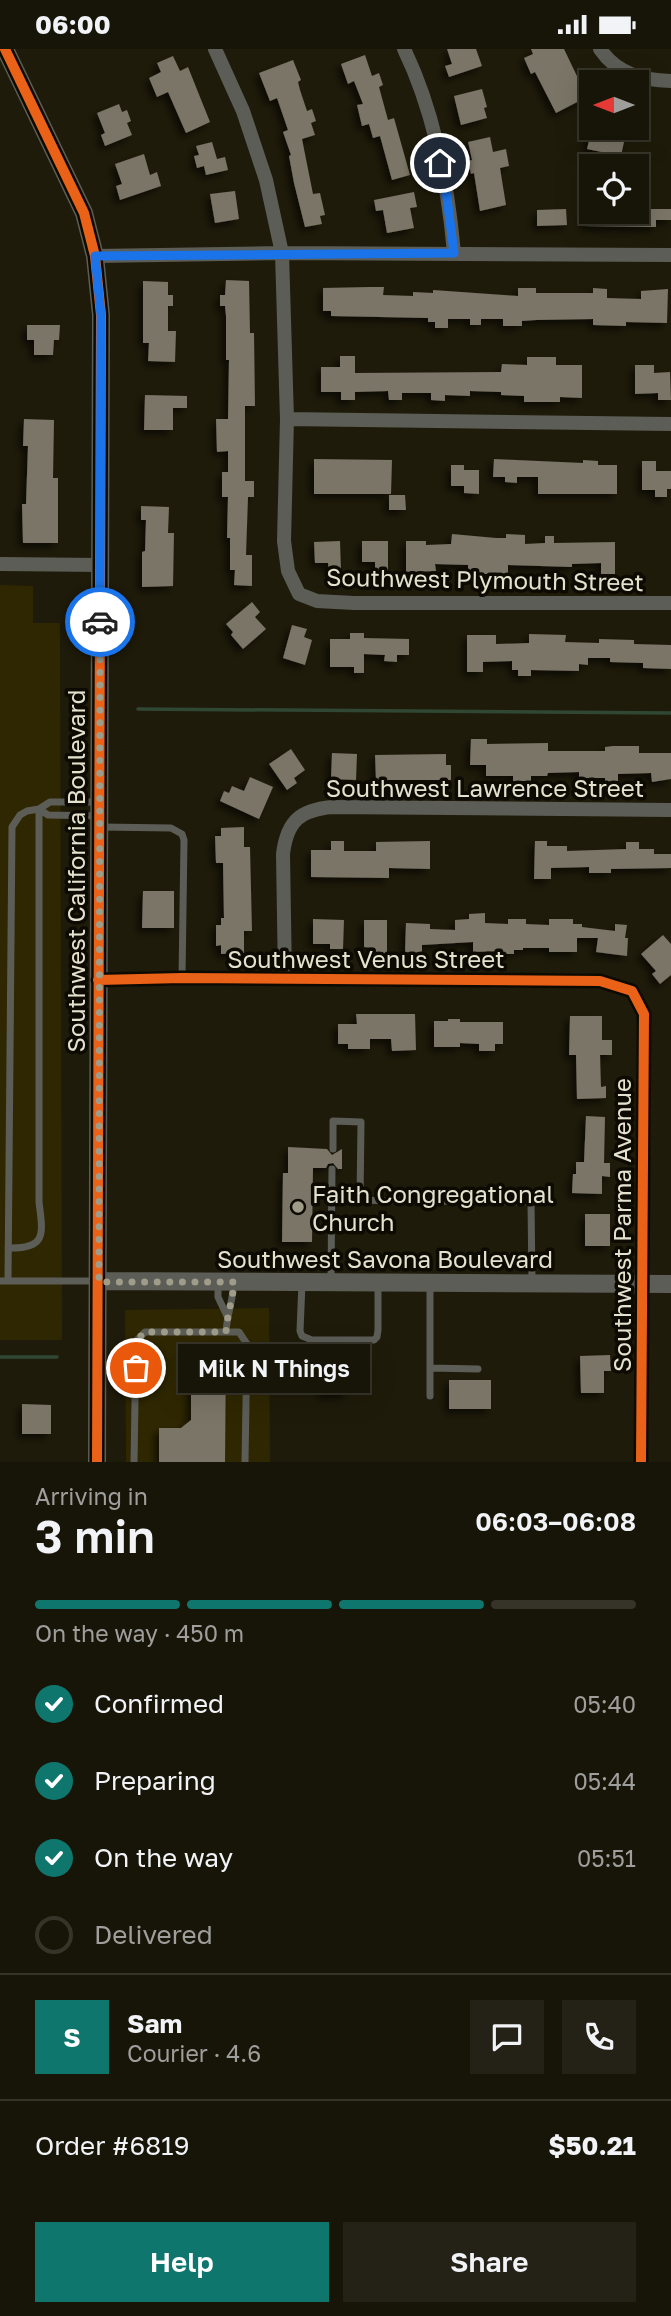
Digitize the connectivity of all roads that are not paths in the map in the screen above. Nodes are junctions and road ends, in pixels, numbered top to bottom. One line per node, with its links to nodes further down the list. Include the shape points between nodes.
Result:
1 (5, 49): 9 (street, Southwest California Boulevard, via 85,213)
2 (215, 49): 6 (street, via 256,150)
3 (404, 49): 7 (street, via 433,132)
4 (600, 49): 5 (street, via 623,73)
5 (671, 81)
6 (282, 253): 7 (street); 9 (street); 10 (street)
7 (454, 253): 8 (street)
8 (671, 255)
9 (95, 256): 13 (street, Southwest California Boulevard, via 101,315)
10 (287, 419): 11 (street); 14 (street, Southwest Plymouth Street, via 284,541 288,571 299,594 317,601 354,603)
11 (671, 424)
12 (0, 564): 13 (street)
13 (101, 565): 17 (street, Southwest California Boulevard)
14 (671, 603)
15 (39, 809): 17 (lane, via 48,815); 17 (lane, via 50,802); 26 (lane, via 20,815 11,837); 26 (lane, via 42,1235 29,1248)
16 (671, 810): 19 (street, Southwest Lawrence Street, via 332,807 305,812 293,824 283,854)
17 (100, 815): 18 (lane, via 182,834); 20 (street, Southwest California Boulevard)
18 (182, 978): 19 (street, Southwest Venus Street); 20 (street, Southwest Venus Street)
19 (285, 979): 21 (street, Southwest Venus Street, via 600,981)
20 (98, 980): 28 (street, Southwest California Boulevard)
21 (632, 991): 35 (street, Southwest Parma Avenue, via 644,1013)
22 (332, 1149): 25 (lane, via 333,1121 361,1122)
23 (332, 1168): 24 (lane)
24 (332, 1200): 25 (lane); 31 (lane)
25 (360, 1201): 34 (lane, via 531,1202)
26 (9, 1248): 27 (lane)
27 (4, 1281): 28 (lane)
28 (99, 1282): 29 (street, Southwest Savona Boulevard); 42 (street, Southwest California Boulevard)
29 (226, 1282): 30 (street, Southwest Savona Boulevard); 37 (lane, via 233,1298); 37 (lane, via 218,1297)
30 (302, 1282): 31 (street, Southwest Savona Boulevard); 32 (lane, via 302,1336 370,1341 377,1337)
31 (331, 1282): 32 (street, Southwest Savona Boulevard)
32 (378, 1282): 33 (street, Southwest Savona Boulevard)
33 (430, 1283): 34 (street, Southwest Savona Boulevard); 39 (lane)
34 (532, 1283): 35 (street, Southwest Savona Boulevard)
35 (642, 1283): 36 (street, Southwest Savona Boulevard); 45 (street, Southwest Parma Avenue)
36 (671, 1284)
37 (227, 1316): 38 (lane)
38 (226, 1332): 43 (lane, via 145,1332 139,1336); 44 (lane, via 239,1332 247,1344)
39 (430, 1368): 40 (lane); 41 (lane)
40 (478, 1369)
41 (430, 1396)
42 (97, 1462)
43 (134, 1462)
44 (245, 1462)
45 (641, 1462)

